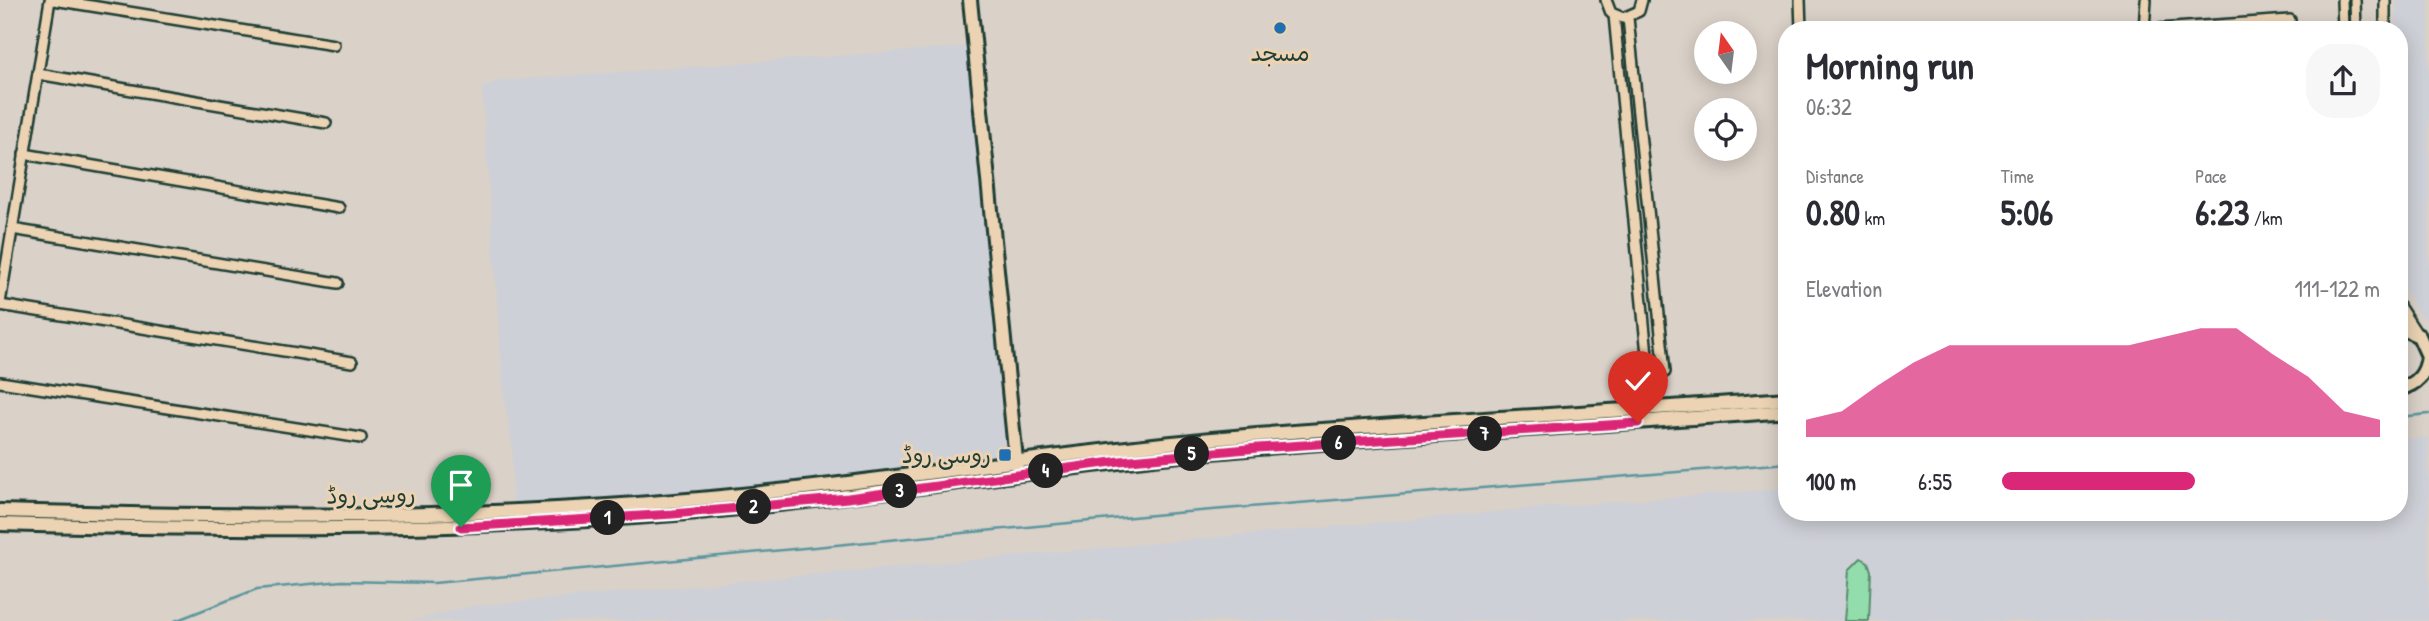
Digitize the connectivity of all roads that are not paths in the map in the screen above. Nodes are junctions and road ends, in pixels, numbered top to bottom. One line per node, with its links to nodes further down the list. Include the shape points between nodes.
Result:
1 (52, 0): 19 (street); 20 (street)
2 (970, 0): 38 (main road)
3 (1606, 0): 10 (street)
4 (1642, 0): 11 (street, via 1639,11)
5 (1800, 0): 13 (street)
6 (2146, 0): 14 (street)
7 (2342, 0): 16 (street)
8 (2355, 0): 17 (street)
9 (2385, 0): 18 (street)
10 (1614, 15): 11 (street); 31 (street)
11 (1628, 18): 30 (street)
12 (2290, 20): 15 (street)
13 (1801, 21)
14 (2145, 21)
15 (2275, 21)
16 (2343, 21)
17 (2356, 21)
18 (2385, 21)
19 (334, 45)
20 (37, 74): 21 (street); 22 (street)
21 (326, 123)
22 (24, 154): 23 (street); 24 (street)
23 (339, 208)
24 (12, 229): 25 (street); 26 (street)
25 (338, 283)
26 (0, 304): 29 (street)
27 (2408, 318): 28 (street)
28 (2422, 337): 32 (main road, via 2428,356)
29 (352, 362)
30 (1665, 372)
31 (1649, 375)
32 (2425, 376): 34 (main road)
33 (0, 382): 37 (street)
34 (2408, 386)
35 (1778, 400): 38 (main road, روسی روڈ, via 1258,435)
36 (1778, 412): 38 (main road)
37 (361, 438)
38 (1017, 469): 39 (main road, روسی روڈ, via 513,512 296,517); 40 (main road, via 808,502 461,527)
39 (0, 511)
40 (0, 524)

